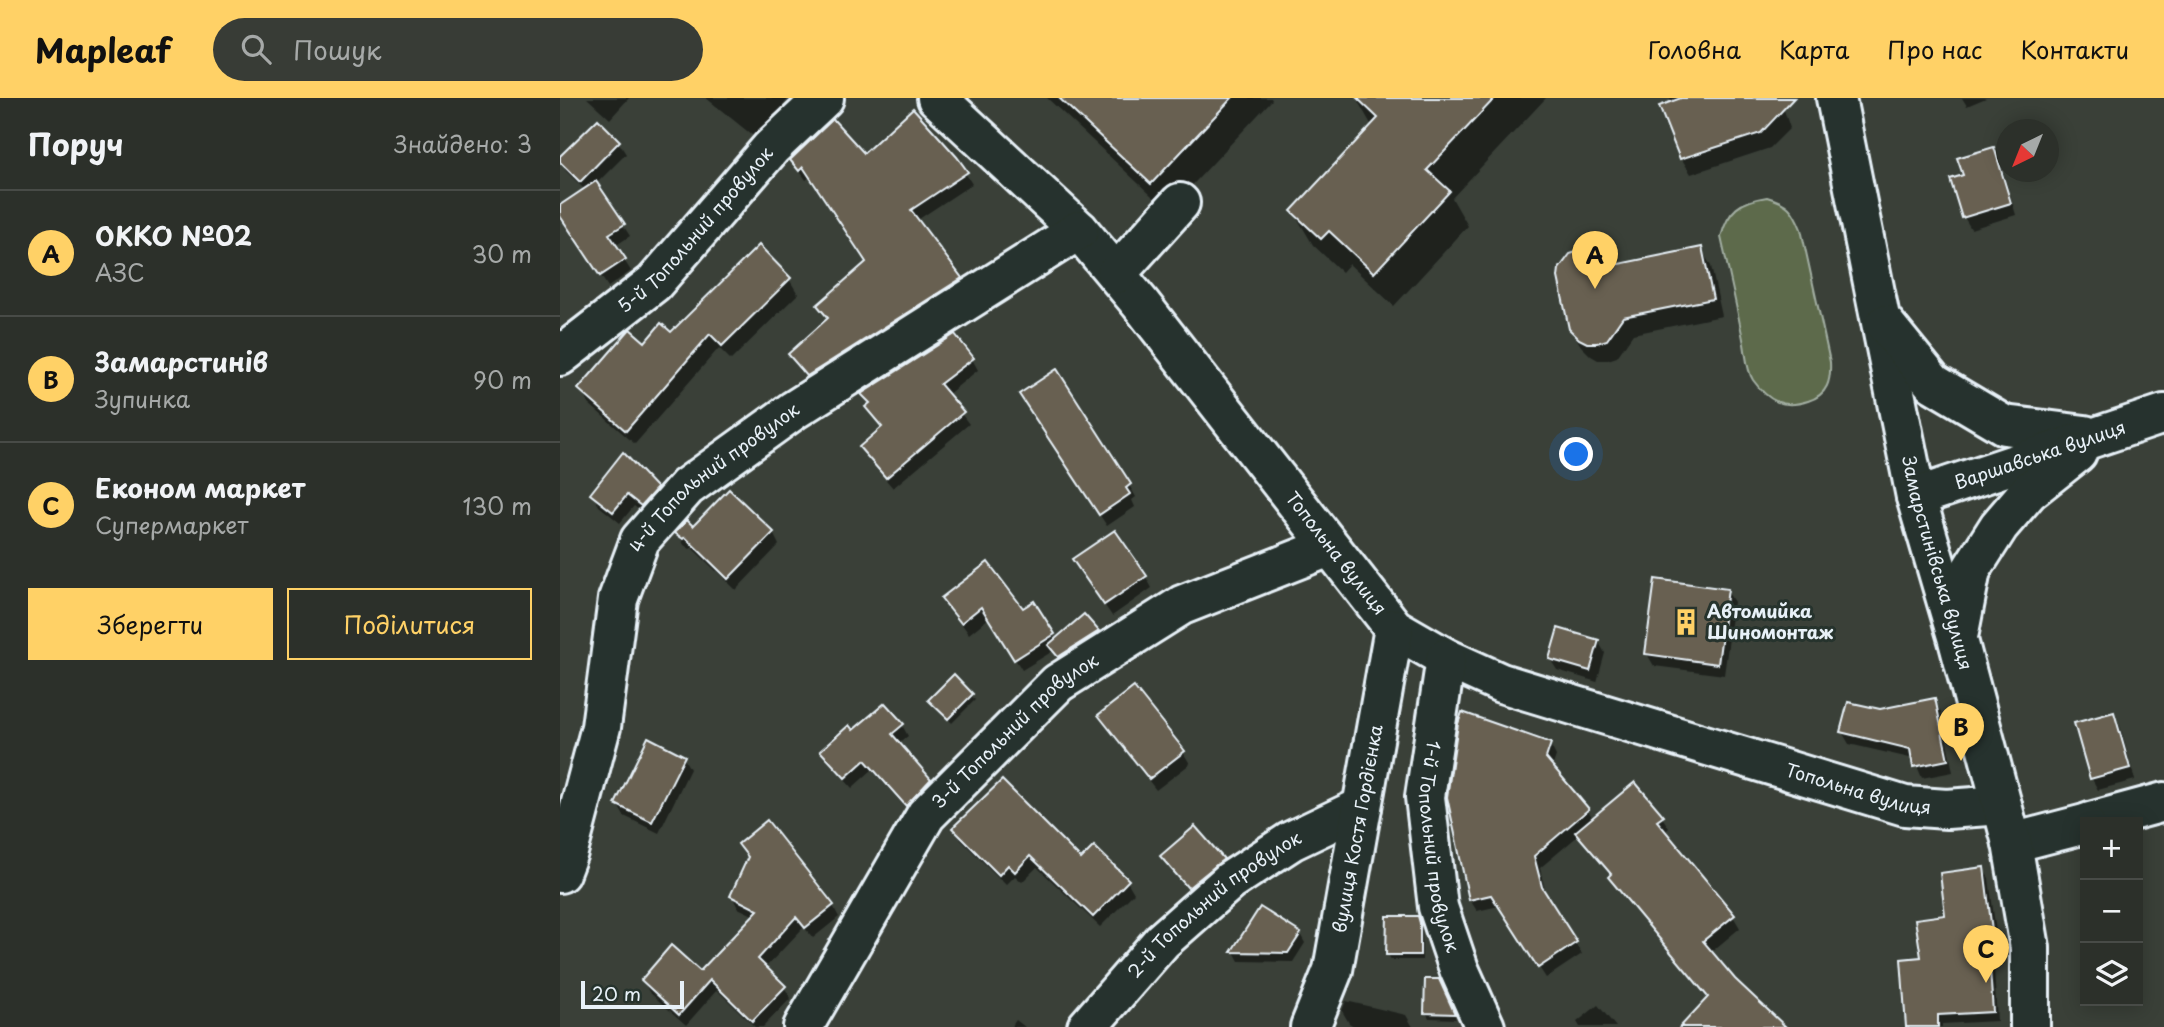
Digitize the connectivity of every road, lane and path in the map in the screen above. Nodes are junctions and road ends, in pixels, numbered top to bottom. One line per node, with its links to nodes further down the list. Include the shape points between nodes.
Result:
1 (824, 98): 8 (street, 5-й Топольний провулок, via 771,148 654,283)
2 (937, 98): 5 (street, Топольна вулиця)
3 (1836, 98): 7 (street, Замарстинівська вулиця)
4 (1180, 204): 6 (street)
5 (1079, 230): 6 (street, Топольна вулиця); 22 (street, 4-й Топольний провулок, via 783,418 687,487 640,540 618,599 601,727)
6 (1116, 274): 12 (street, Топольна вулиця)
7 (1881, 319): 10 (street, via 1933,383 2004,425); 11 (street, Замарстинівська вулиця)
8 (560, 356)
9 (2164, 414): 10 (street, Варшавська вулиця)
10 (2098, 436): 11 (street, Варшавська вулиця); 14 (street, via 2029,491 1998,526 1971,570)
11 (1916, 497): 14 (street, Замарстинівська вулиця)
12 (1329, 547): 13 (street, Топольна вулиця); 23 (street, 3-й Топольний провулок, via 1182,605 1058,683 926,815)
13 (1394, 628): 15 (street, Топольна вулиця); 18 (street, вулиця Костя Гордієнка)
14 (1958, 640): 17 (street, Замарстинівська вулиця)
15 (1446, 658): 17 (street, Топольна вулиця, via 1501,683 1905,806); 26 (street, 1-й Топольний провулок, via 1425,797 1438,906)
16 (2164, 802): 19 (street)
17 (2002, 805): 21 (street, Замарстинівська вулиця)
18 (1362, 807): 24 (street, 2-й Топольний провулок, via 1290,841 1230,881 1162,942); 25 (street, вулиця Костя Гордієнка, via 1333,970)
19 (2110, 817)
20 (2080, 825): 21 (street)
21 (2011, 843): 27 (street, Замарстинівська вулиця, via 2030,948)
22 (560, 873)
23 (803, 1027)
24 (1087, 1027)
25 (1310, 1027)
26 (1485, 1027)
27 (2030, 1027)

